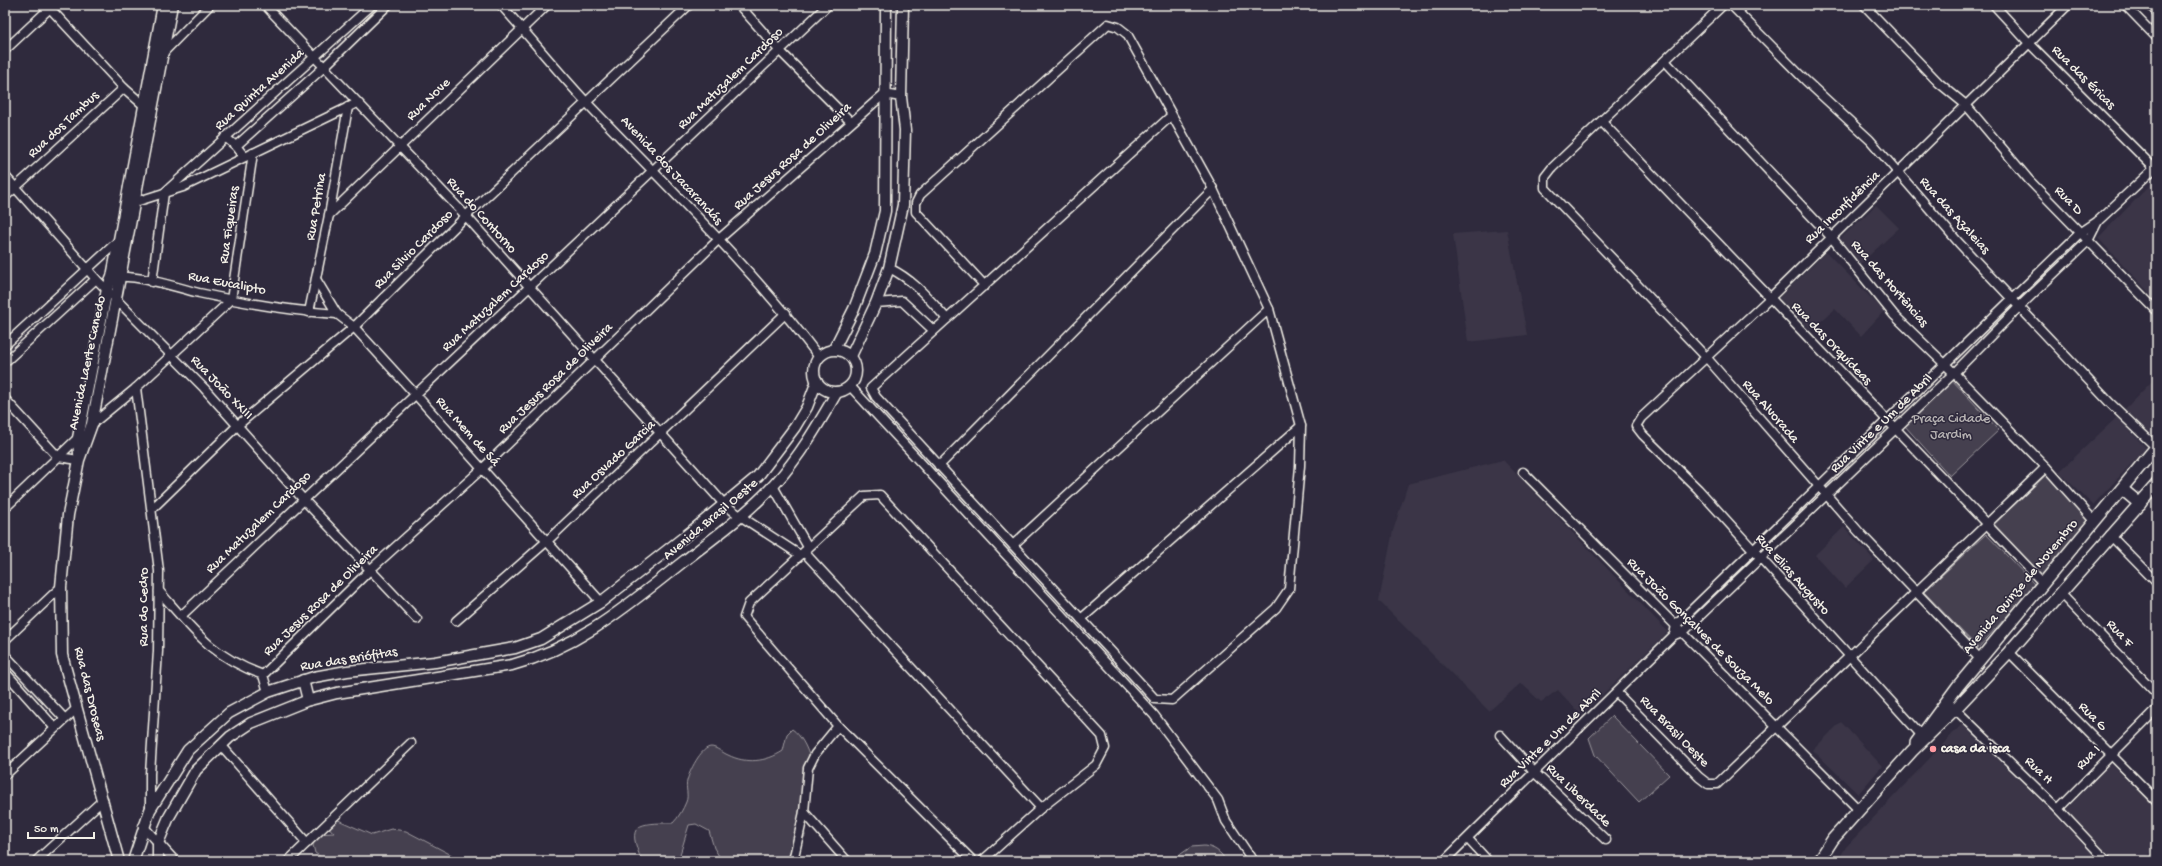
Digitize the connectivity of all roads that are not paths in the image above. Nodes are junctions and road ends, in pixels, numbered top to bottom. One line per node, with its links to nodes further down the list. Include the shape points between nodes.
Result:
1 (163, 5): 30 (street, Avenida Laerte Canedo)
2 (172, 5): 28 (street, Avenida Laerte Canedo)
3 (210, 5): 28 (street)
4 (265, 5): 29 (street, Rua do Contorno)
5 (372, 5): 29 (street, Rua Quinta Avenida)
6 (388, 5): 32 (street, Rua Quinta Avenida)
7 (501, 5): 23 (street, Avenida dos Jacarandás)
8 (547, 5): 23 (street, Rua Nove)
9 (689, 5): 36 (street, Rua Silvio Cardoso)
10 (739, 5): 27 (street)
11 (828, 5): 27 (street, Rua Matuzalem Cardoso)
12 (886, 5): 34 (street)
13 (903, 5): 35 (street)
14 (1723, 5): 31 (street)
15 (1731, 5): 52 (street, Rua das Azaleias, via 1805,80 1870,140)
16 (1864, 5): 38 (street, Rua D, via 1939,83)
17 (1994, 5): 25 (street, Rua das Éricas)
18 (2068, 5): 25 (street, Rua Inconfidência)
19 (2125, 5): 24 (street)
20 (2150, 5): 22 (street)
21 (49, 6): 26 (street); 33 (street)
22 (2157, 12)
23 (522, 28): 36 (street, Avenida dos Jacarandás); 47 (street, Rua Nove)
24 (2157, 38)
25 (2029, 43): 38 (street, Rua Inconfidência); 50 (street, Rua das Éricas)
26 (5, 50)
27 (779, 50): 43 (street); 51 (street, Rua Matuzalem Cardoso)
28 (163, 54): 30 (street); 41 (street, Avenida Laerte Canedo)
29 (315, 58): 32 (street, Rua do Contorno); 45 (street, Rua Quinta Avenida)
30 (153, 61): 39 (street, Avenida Laerte Canedo)
31 (1665, 61): 44 (street); 64 (street, Rua das Hortências)
32 (324, 67): 37 (street, Rua do Contorno); 46 (street, Rua Quinta Avenida)
33 (124, 88): 39 (street); 54 (street, Rua dos Tambus)
34 (884, 94): 35 (street); 43 (street, Rua Jesus Rosa de Oliveira); 68 (street, via 886,211)
35 (901, 97): 69 (street, via 905,130 903,204)
36 (586, 102): 51 (street, Avenida dos Jacarandás); 61 (street, Rua Silvio Cardoso)
37 (357, 103): 40 (street); 47 (street, Rua do Contorno)
38 (1966, 105): 52 (street, Rua Inconfidência); 63 (street, Rua D, via 2029,180)
39 (143, 106): 41 (street); 59 (street, Avenida Laerte Canedo)
40 (348, 107): 48 (street); 60 (street, Rua Petrina)
41 (152, 112): 58 (street, Avenida Laerte Canedo)
42 (1172, 115): 55 (street); 75 (street); 75 (street, via 1127,34 1118,27 1108,24 920,195 916,203 916,212)
43 (850, 122): 65 (street, Rua Jesus Rosa de Oliveira)
44 (1602, 122): 79 (street, Rua das Orquídeas); 97 (street, Rua Alvorada, via 1552,168 1544,181 1548,194)
45 (225, 137): 46 (street); 56 (street, Rua Quinta Avenida)
46 (236, 146): 49 (street)
47 (399, 148): 60 (street, Rua Nove); 61 (street, Rua do Contorno)
48 (254, 153): 49 (street); 81 (street, Rua Fiqueiras)
49 (244, 156): 56 (street)
50 (2156, 167): 62 (street, Rua Vinte e Um de Abril)
51 (654, 171): 65 (street, Avenida dos Jacarandás); 77 (street, Rua Matuzalem Cardoso)
52 (1898, 173): 64 (street, Rua Inconfidência); 80 (street, Rua das Azaleias)
53 (5, 176): 54 (street, Rua João XXIII)
54 (15, 188): 57 (street, Rua dos Tambus); 70 (street, Rua João XXIII)
55 (1213, 189): 84 (street); 119 (street)
56 (164, 193): 58 (street); 74 (street)
57 (5, 197)
58 (136, 201): 59 (street); 71 (street, Avenida Laerte Canedo)
59 (124, 206): 67 (street, Avenida Laerte Canedo)
60 (329, 215): 73 (street, Rua Petrina)
61 (466, 216): 77 (street, Rua do Contorno); 90 (street, Rua Silvio Cardoso)
62 (2098, 221): 63 (street, Rua Vinte e Um de Abril); 66 (street, Rua Vinte e Um de Abril)
63 (2080, 233): 66 (street, Rua D); 80 (street, Rua Vinte e Um de Abril)
64 (1832, 238): 79 (street, Rua Inconfidência); 100 (street, Rua das Hortências, via 1894,315)
65 (718, 240): 87 (street, Avenida dos Jacarandás); 98 (street, Rua Jesus Rosa de Oliveira)
66 (2088, 241): 83 (street, Rua Vinte e Um de Abril); 85 (street, Rua D)
67 (117, 242): 70 (street); 71 (street, Avenida Laerte Canedo)
68 (875, 254): 69 (street); 93 (street, via 854,309)
69 (890, 264): 82 (street); 89 (street, via 915,284)
70 (88, 270): 72 (street, Rua João XXIII); 92 (street)
71 (116, 276): 74 (street, Rua Eucalipto); 76 (street, Avenida Laerte Canedo); 78 (street, Avenida Laerte Canedo)
72 (96, 279): 76 (street, Rua João XXIII); 99 (street)
73 (316, 279): 86 (street, Rua Petrina); 88 (street, Rua Mem de Sá)
74 (152, 282): 81 (street, Rua Eucalipto)
75 (985, 286): 89 (street)
76 (107, 289): 78 (street, Rua João XXIII); 115 (street, Avenida Laerte Canedo)
77 (529, 289): 98 (street, Rua do Contorno); 106 (street, Rua Matuzalem Cardoso)
78 (116, 298): 94 (street, Rua João XXIII); 109 (street, Avenida Laerte Canedo)
79 (1769, 299): 97 (street, Rua Inconfidência); 108 (street, Rua das Orquídeas)
80 (2012, 299): 83 (street, Rua das Azaleias); 100 (street, Rua Vinte e Um de Abril)
81 (231, 300): 86 (street, Rua Eucalipto); 94 (street)
82 (876, 303): 91 (street, via 902,301); 95 (street)
83 (2018, 307): 101 (street, Rua Vinte e Um de Abril); 116 (street, Rua das Azaleias)
84 (1269, 309): 111 (street); 138 (street)
85 (2157, 311)
86 (308, 312): 88 (street, Rua Eucalipto)
87 (786, 313): 96 (street, Avenida dos Jacarandás); 114 (street, Rua Osvado Garcia)
88 (337, 314): 90 (street, Rua Mem de Sá)
89 (947, 319): 91 (street)
90 (354, 327): 106 (street, Rua Mem de Sá); 110 (street, Rua Silvio Cardoso)
91 (933, 330): 119 (street, via 871,388 876,397)
92 (5, 346)
93 (834, 349): 95 (street); 96 (street)
94 (171, 355): 104 (street); 110 (street, Rua João XXIII)
95 (851, 356): 103 (street, via 856,374)
96 (819, 357): 102 (street, via 814,369)
97 (1706, 357): 112 (street, Rua Inconfidência, via 1641,418 1636,426); 125 (street, Rua Alvorada)
98 (595, 359): 114 (street, Rua do Contorno); 121 (street, Rua Jesus Rosa de Oliveira)
99 (5, 362)
100 (1944, 364): 101 (street, Rua das Hortências); 108 (street, Rua Vinte e Um de Abril)
101 (1954, 373): 113 (street, Rua Vinte e Um de Abril); 120 (street, Rua das Hortências)
102 (817, 381): 105 (street, via 825,390); 129 (street, Avenida Brasil Oeste, via 807,407 781,447 758,476)
103 (850, 386): 105 (street); 207 (street, via 1154,715 1218,800 1226,821)
104 (136, 388): 109 (street); 132 (street, Rua do Cedro)
105 (837, 392): 124 (street, Avenida Brasil Oeste, via 812,437)
106 (416, 395): 121 (street, Rua Mem de Sá); 128 (street, Rua Matuzalem Cardoso)
107 (5, 399): 117 (street)
108 (1886, 420): 113 (street, Rua das Orquídeas); 125 (street, Rua Vinte e Um de Abril)
109 (92, 424): 115 (street); 118 (street, Avenida Laerte Canedo)
110 (238, 425): 128 (street, Rua João XXIII); 132 (street, Rua Silvio Cardoso)
111 (1300, 426): 152 (street); 152 (street, via 1300,466 1289,590 1276,608 1172,700 1155,699)
112 (1638, 428): 140 (street, Rua Elias Augusto, via 1643,436 1698,489)
113 (1894, 429): 127 (street, Rua Vinte e Um de Abril); 135 (street, Rua das Orquídeas)
114 (661, 434): 129 (street, Rua do Contorno); 137 (street, Rua Osvado Garcia)
115 (78, 438): 117 (street); 118 (street, Avenida Laerte Canedo)
116 (2156, 447): 126 (main road, Avenida Quinze de Novembro)
117 (58, 457): 118 (street); 131 (street)
118 (79, 460): 145 (street, Rua das Droseas, via 68,515)
119 (939, 466): 138 (street)
120 (2046, 467): 134 (street, Rua das Hortências); 135 (street)
121 (482, 468): 137 (street, Rua Mem de Sá); 142 (street, Rua Jesus Rosa de Oliveira)
122 (1523, 472): 154 (street, Rua João Gonçalves de Souza Melo)
123 (2157, 484): 130 (main road, Avenida Quinze de Novembro)
124 (773, 486): 133 (street, Avenida Brasil Oeste); 139 (street)
125 (1819, 487): 127 (street, Rua Alvorada); 140 (street, Rua Vinte e Um de Abril)
126 (2122, 489): 130 (main road); 134 (main road, Avenida Quinze de Novembro)
127 (1827, 495): 141 (street, Rua Vinte e Um de Abril); 147 (street, Rua Alvorada)
128 (303, 499): 142 (street, Rua João XXIII); 150 (street, Rua Matuzalem Cardoso)
129 (724, 504): 133 (street, Rua do Contorno); 149 (street, Avenida Brasil Oeste)
130 (2140, 504): 136 (main road, Avenida Quinze de Novembro)
131 (5, 508)
132 (153, 508): 146 (street, Rua do Cedro)
133 (740, 516): 139 (street, Rua do Contorno); 169 (street, Avenida Brasil Oeste, via 614,616 574,642 539,658 512,665)
134 (2095, 522): 144 (main road, Avenida Quinze de Novembro)
135 (1987, 525): 144 (street, Rua das Orquídeas); 147 (street)
136 (2110, 535): 143 (street); 148 (main road, Avenida Quinze de Novembro)
137 (546, 542): 149 (street, Rua Mem de Sá); 153 (street, Rua Osvado Garcia)
138 (1013, 545): 152 (street)
139 (804, 551): 175 (street, via 749,603 744,617); 187 (street); 187 (street, via 864,496 880,495 1102,736 1105,748 1096,765)
140 (1753, 551): 141 (street, Rua Elias Augusto); 154 (street, Rua Vinte e Um de Abril)
141 (1760, 559): 155 (street, Rua Vinte e Um de Abril); 160 (street, Rua Elias Augusto)
142 (371, 569): 151 (street, Rua João XXIII); 164 (street, Rua Jesus Rosa de Oliveira)
143 (2157, 582)
144 (2043, 583): 161 (main road, Avenida Quinze de Novembro)
145 (61, 587): 157 (street); 171 (street, Rua das Droseas, via 62,655)
146 (159, 591): 150 (street); 189 (street, Rua do Cedro)
147 (1916, 593): 160 (street); 161 (street, Rua Alvorada)
148 (2061, 594): 158 (main road, Avenida Quinze de Novembro); 168 (street, Rua F)
149 (601, 602): 162 (street, Avenida Brasil Oeste, via 529,645)
150 (181, 616): 164 (street, via 216,652 240,666)
151 (417, 619)
152 (1081, 619)
153 (456, 621)
154 (1676, 625): 155 (street, Rua João Gonçalves de Souza Melo); 156 (street)
155 (1683, 632): 156 (street, Rua Vinte e Um de Abril); 177 (street, Rua João Gonçalves de Souza Melo)
156 (1674, 635): 167 (street, Rua Vinte e Um de Abril)
157 (5, 640)
158 (2009, 652): 172 (main road, Avenida Quinze de Novembro); 182 (street, Rua G)
159 (5, 654): 174 (street)
160 (1849, 658): 177 (street); 179 (street, Rua Elias Augusto)
161 (1980, 659): 170 (main road, Avenida Quinze de Novembro)
162 (435, 662): 165 (street, Rua das Briófitas, via 348,671)
163 (5, 672): 176 (street)
164 (263, 675): 166 (street, Rua Jesus Rosa de Oliveira)
165 (304, 680): 166 (street, Rua das Briófitas); 169 (street)
166 (268, 692): 189 (street, Rua das Briófitas, via 229,713 188,750)
167 (1617, 693): 177 (street, Rua Brasil Oeste, via 1708,784 1714,785 1725,779); 183 (street, Rua Vinte e Um de Abril)
168 (2157, 694)
169 (308, 700): 181 (street, via 251,724)
170 (1947, 702): 172 (street, Rua H); 179 (main road, Avenida Quinze de Novembro)
171 (76, 709): 174 (street); 185 (street, Rua das Droseas)
172 (1956, 709): 179 (main road, Avenida Quinze de Novembro); 188 (street, Rua H)
173 (2157, 709): 182 (street, Rua I)
174 (65, 719): 176 (street)
175 (838, 726): 191 (street, via 815,754 808,768); 205 (street)
176 (55, 728): 184 (street)
177 (1777, 728): 190 (street, Rua João Gonçalves de Souza Melo)
178 (1500, 735): 183 (street, Rua Liberdade)
179 (1923, 738): 190 (main road, Avenida Quinze de Novembro)
180 (411, 743): 196 (street)
181 (220, 745): 195 (street, via 196,770 169,817); 196 (street)
182 (2111, 754): 186 (street, Rua G); 188 (street, Rua I)
183 (1535, 773): 193 (street, Rua Vinte e Um de Abril); 194 (street, Rua Liberdade)
184 (5, 775)
185 (103, 800): 197 (street); 198 (street, Rua das Droseas)
186 (2157, 800)
187 (1041, 808): 206 (street)
188 (2058, 809): 211 (street, Rua H)
189 (150, 810): 192 (street, Rua do Cedro)
190 (1859, 810): 210 (main road, Avenida Quinze de Novembro, via 1833,839)
191 (804, 812): 203 (street); 204 (street)
192 (143, 826): 195 (street); 199 (street, Rua do Cedro)
193 (1468, 839): 208 (street, Rua Vinte e Um de Abril); 209 (street)
194 (1606, 840)
195 (158, 843): 200 (street); 201 (street)
196 (307, 843): 202 (street)
197 (36, 861)
198 (119, 861)
199 (133, 861)
200 (158, 861)
201 (175, 861)
202 (288, 861)
203 (793, 861)
204 (847, 861)
205 (973, 861)
206 (982, 861)
207 (1253, 861)
208 (1444, 861)
209 (1488, 861)
210 (1819, 861)
211 (2107, 861)

